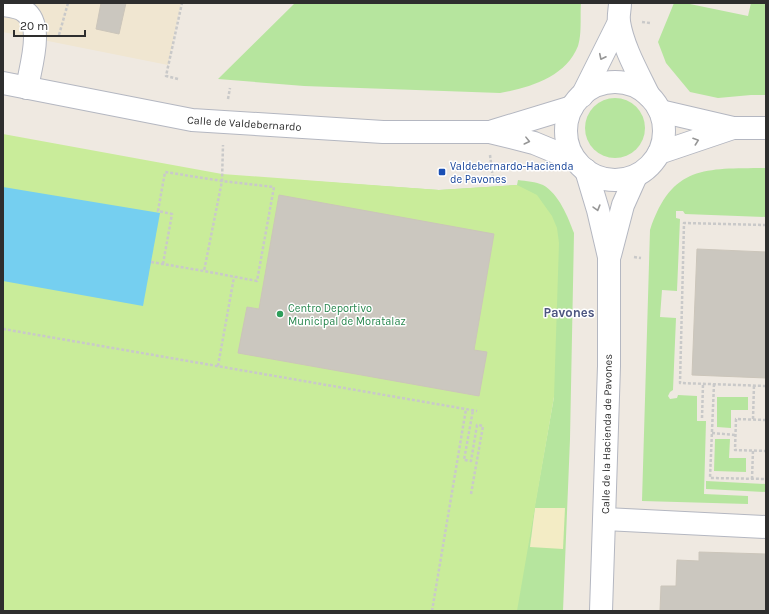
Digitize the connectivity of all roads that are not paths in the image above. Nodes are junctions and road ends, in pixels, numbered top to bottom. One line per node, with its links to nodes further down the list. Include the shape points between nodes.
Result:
1 (3, 4): 4 (street, via 24,10 36,31)
2 (619, 12): 5 (street, one-way to 5); 6 (street, via 634,65)
3 (3, 83): 4 (street, Calle de Valdebernardo)
4 (27, 88): 9 (street, Calle de Valdebernardo, via 192,120 382,132)
5 (577, 102): 6 (street, via 591,88 617,82 635,86); 9 (street, Calle de Valdebernardo); 11 (street, via 568,117 566,132 568,148)
6 (655, 103): 7 (street); 10 (street, via 665,131)
7 (732, 128): 8 (street); 10 (street, one-way to 7)
8 (766, 128)
9 (490, 143): 11 (street, Calle de Valdebernardo, one-way to 11, via 534,143)
10 (659, 153): 12 (street, via 651,165)
11 (581, 165): 12 (street, via 593,176 614,181); 13 (street, Calle de la Hacienda de Pavones, one-way to 13)
12 (636, 176): 13 (street, Calle de la Hacienda de Pavones, via 623,205)
13 (609, 257): 14 (street, Calle de la Hacienda de Pavones)
14 (605, 519): 15 (street); 16 (street, Calle de la Hacienda de Pavones)
15 (766, 527)
16 (601, 611)

